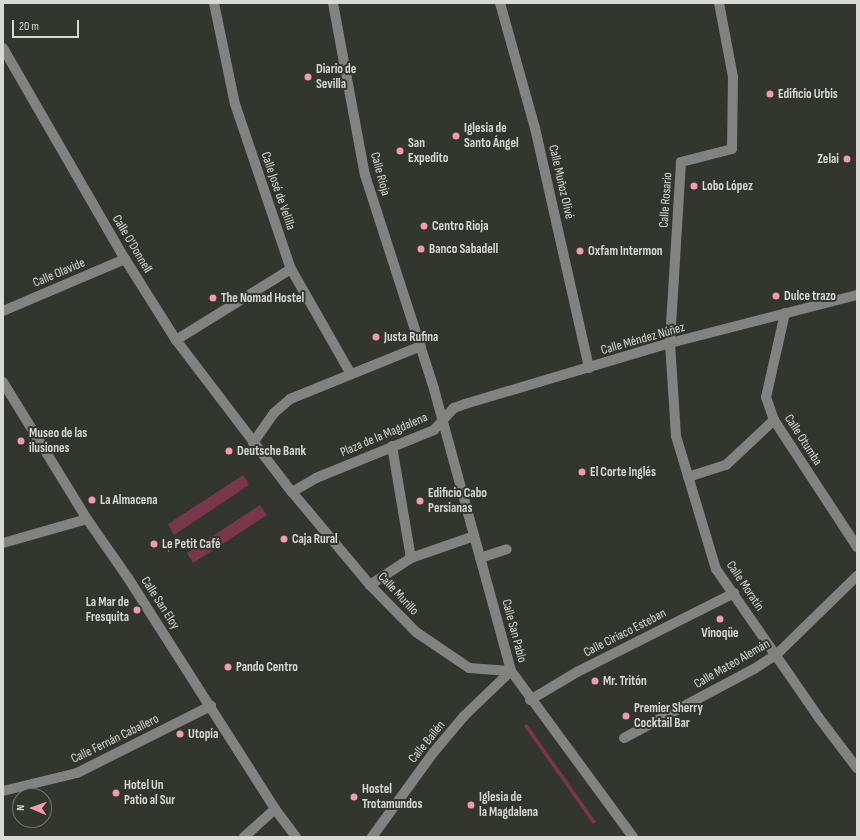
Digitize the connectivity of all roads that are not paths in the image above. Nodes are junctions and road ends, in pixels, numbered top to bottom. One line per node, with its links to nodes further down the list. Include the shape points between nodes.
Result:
1 (214, 3): 7 (street, Calle José de Velilla, via 235,104)
2 (333, 3): 13 (street, Calle Rioja, via 365,175)
3 (500, 3): 14 (street, Calle Muñoz Olivé, via 535,128)
4 (719, 3): 12 (street, Calle Rosario, via 733,77 732,149 681,162)
5 (3, 48): 6 (street, Calle O'Donnell)
6 (125, 259): 9 (street, Calle Olavide); 11 (street, Calle O'Donnell)
7 (291, 269): 11 (street); 15 (street, Calle José de Velilla)
8 (857, 295): 10 (street, Calle Méndez Núñez)
9 (3, 311)
10 (785, 313): 12 (street, Calle Méndez Núñez); 17 (street, Calle Otumba, via 766,397)
11 (176, 340): 19 (street, Calle O'Donnell)
12 (670, 343): 14 (street, Calle Méndez Núñez); 21 (street, Calle Moratín, via 676,436)
13 (421, 346): 15 (street); 18 (street, Plaza de la Magdalena)
14 (589, 368): 18 (street, Calle Méndez Núñez, via 454,408)
15 (351, 374): 19 (street, via 290,399 274,414)
16 (3, 382): 23 (street, Calle San Eloy)
17 (774, 420): 21 (street, via 726,465); 26 (street, Calle Otumba)
18 (443, 422): 20 (street, Plaza de la Magdalena, via 434,430); 24 (street, Calle San Pablo)
19 (253, 443): 22 (street)
20 (392, 446): 22 (street, Plaza de la Magdalena, via 316,478); 28 (street)
21 (688, 477): 32 (street, Calle Moratín, via 716,570)
22 (292, 492): 31 (street, Calle Murillo)
23 (87, 519): 25 (street); 36 (street, Calle San Eloy, via 131,576)
24 (474, 536): 28 (street); 29 (street, Calle San Pablo)
25 (3, 544)
26 (857, 547)
27 (508, 549): 29 (street)
28 (411, 558): 31 (street)
29 (480, 558): 34 (street, Calle San Pablo)
30 (857, 576): 33 (street, Calle Mateo Alemán)
31 (370, 585): 34 (street, Calle Murillo, via 416,632 469,668)
32 (734, 593): 33 (street, Calle Moratín); 35 (street, Calle Ciriaco Esteban, via 577,672)
33 (777, 654): 37 (street, Calle Mateo Alemán, via 754,670); 38 (street, Calle Moratín, via 819,718)
34 (511, 671): 35 (street, Calle San Pablo); 43 (street, Calle Bailén, via 464,716 433,753)
35 (530, 700): 44 (street, Calle San Pablo)
36 (211, 706): 39 (street, Calle Fernán Caballero, via 77,773); 40 (street, Calle San Eloy)
37 (624, 738)
38 (857, 768)
39 (3, 790)
40 (276, 809): 41 (street); 42 (street, Calle San Eloy)
41 (244, 837)
42 (296, 837)
43 (372, 837)
44 (633, 837)

